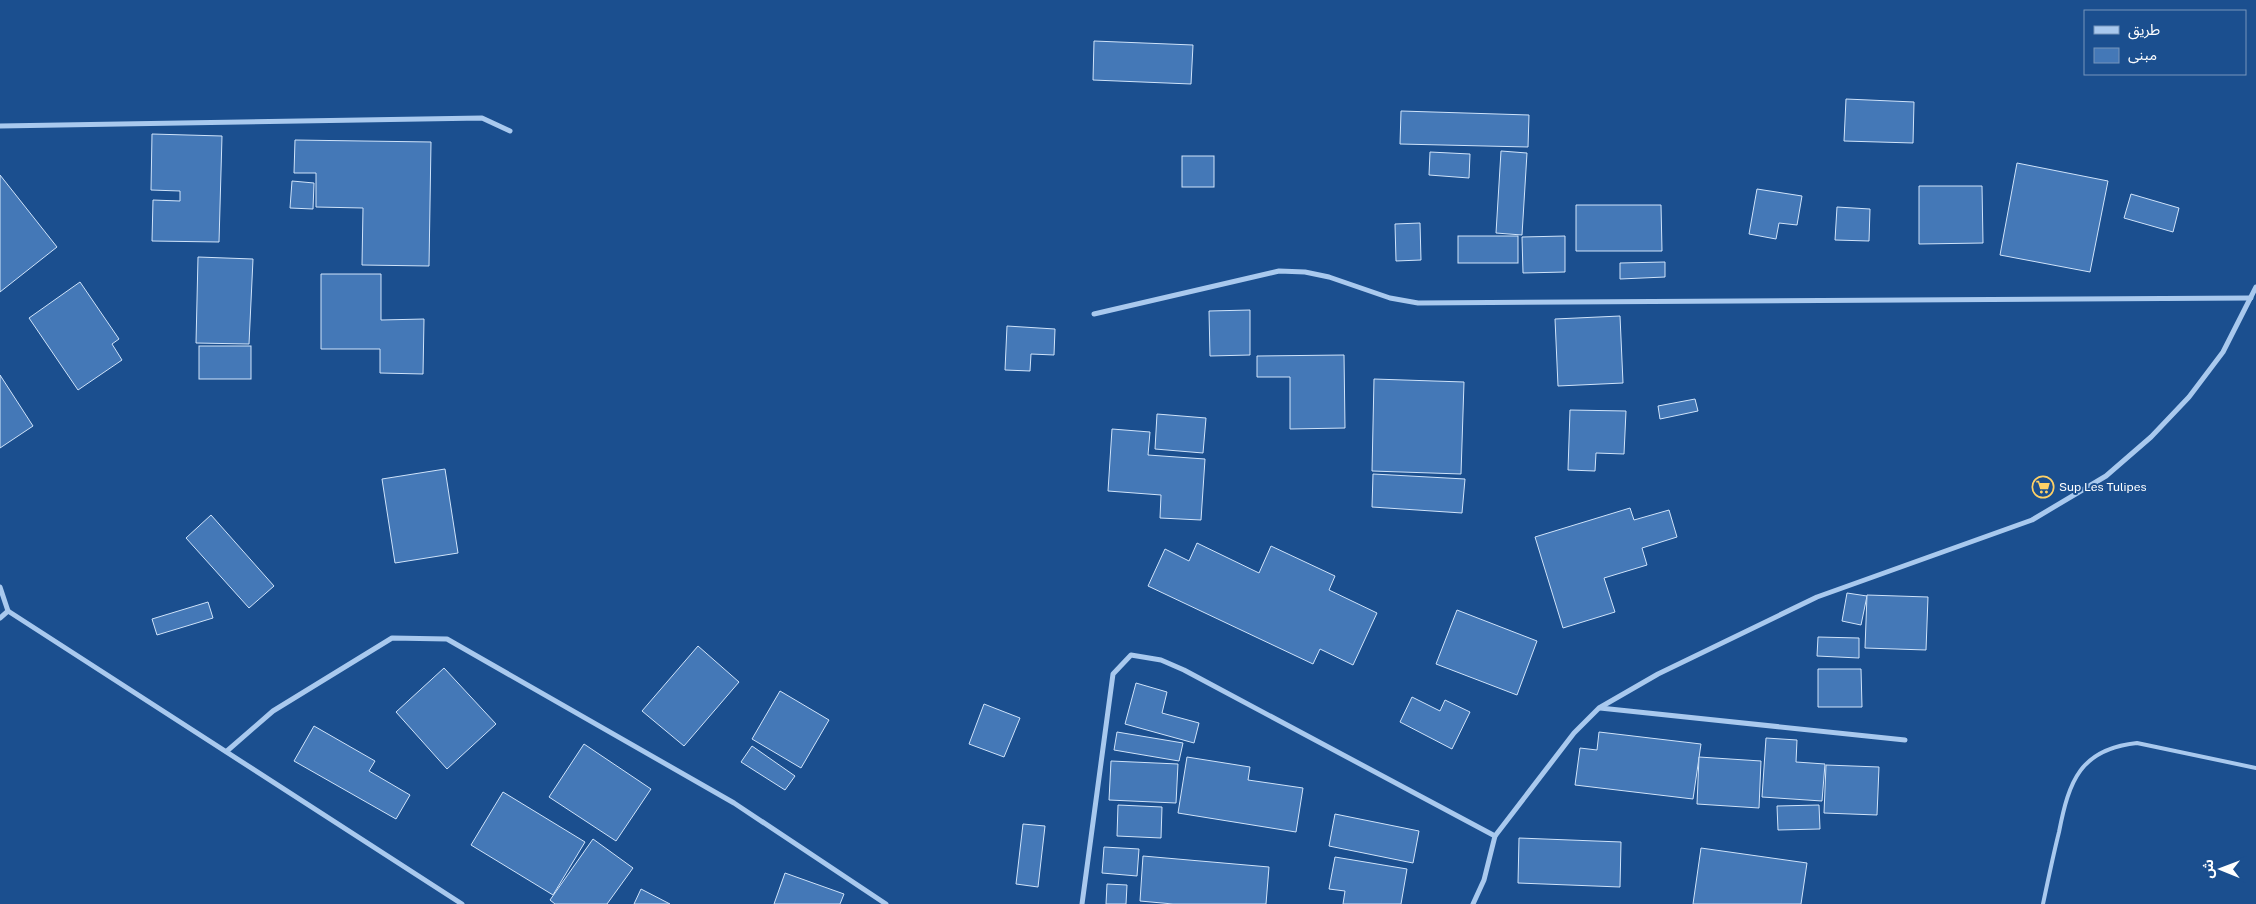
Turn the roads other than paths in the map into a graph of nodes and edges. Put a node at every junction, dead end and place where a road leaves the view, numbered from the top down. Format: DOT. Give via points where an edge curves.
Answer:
graph roads {
  1 [pos="0,126"];
  2 [pos="510,131"];
  3 [pos="2256,287"];
  4 [pos="2252,298"];
  5 [pos="1094,314"];
  6 [pos="0,587"];
  7 [pos="8,611"];
  8 [pos="0,618"];
  9 [pos="1600,708"];
  10 [pos="1905,740"];
  11 [pos="227,751"];
  12 [pos="2256,768"];
  13 [pos="1495,836"];
  14 [pos="462,904"];
  15 [pos="886,904"];
  16 [pos="1082,904"];
  17 [pos="1473,904"];
  18 [pos="2043,904"];
  1 -- 2 [label="street" via="482,118"];
  3 -- 4 [label="street"];
  4 -- 5 [label="street" via="1418,303 1381,295 1329,277 1279,271"];
  4 -- 9 [label="street" via="2223,352 2189,398 2151,438 2106,476 2032,520 1816,597 1658,674"];
  6 -- 7 [label="street"];
  7 -- 8 [label="street"];
  7 -- 11 [label="street"];
  9 -- 10 [label="street"];
  9 -- 13 [label="street" via="1574,732"];
  11 -- 14 [label="street"];
  11 -- 15 [label="street" via="273,711 392,638 447,639 734,803"];
  12 -- 18 [label="lane" via="2137,743 2099,752 2072,780"];
  13 -- 16 [label="street" via="1184,670 1161,660 1131,655 1113,674"];
  13 -- 17 [label="street" via="1484,880"];
}
